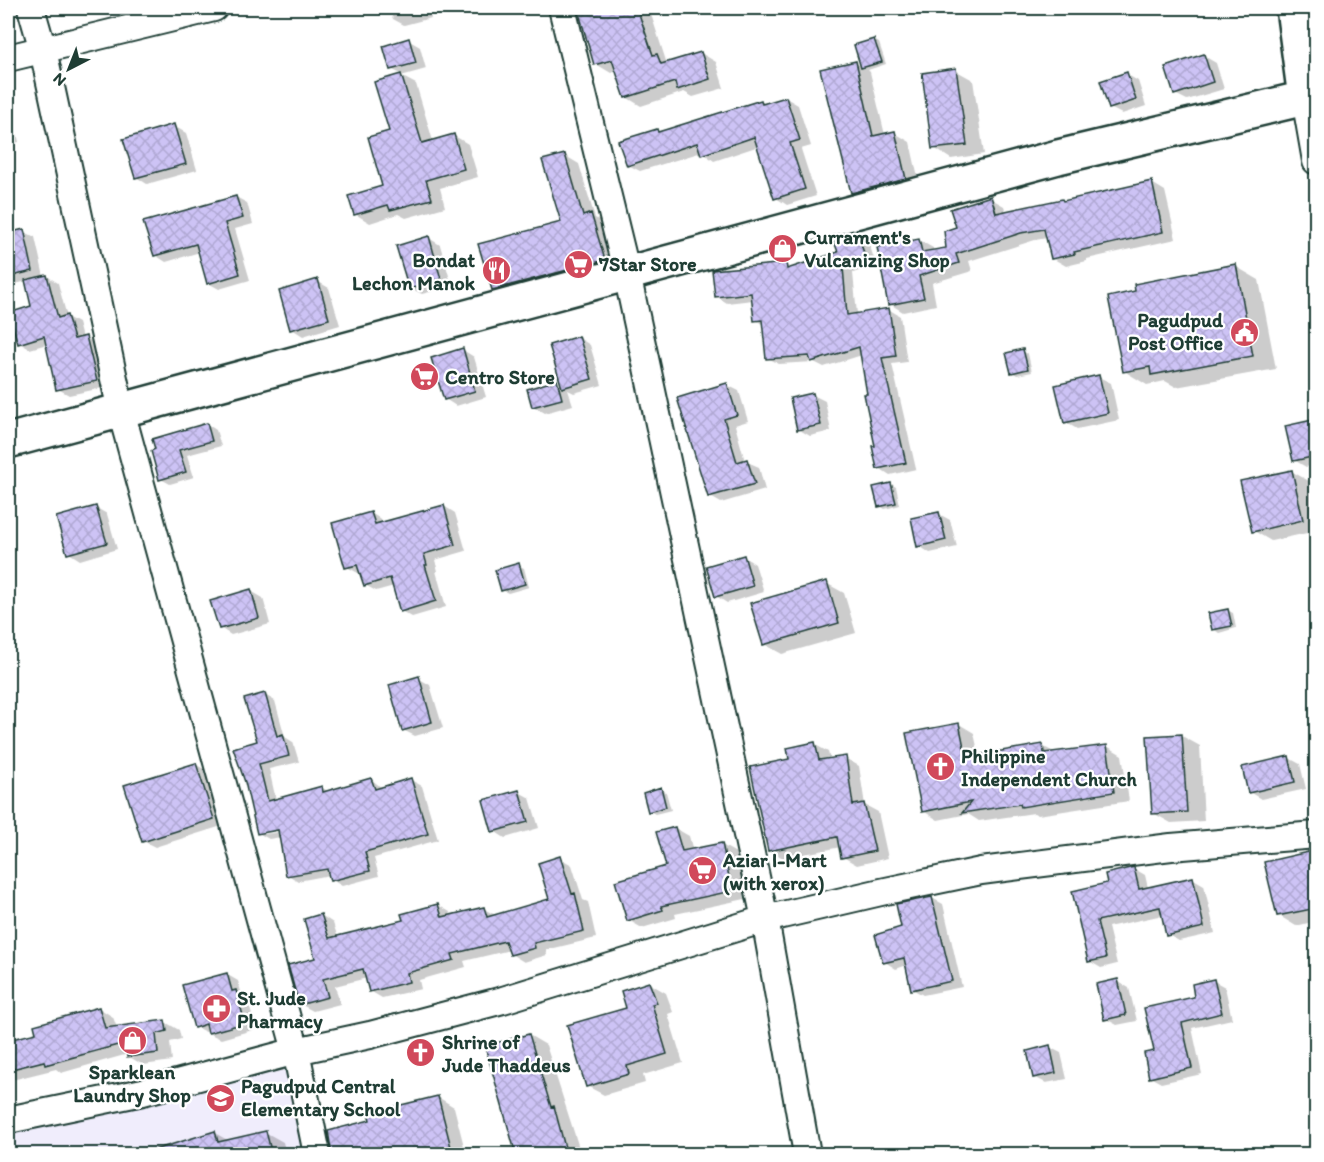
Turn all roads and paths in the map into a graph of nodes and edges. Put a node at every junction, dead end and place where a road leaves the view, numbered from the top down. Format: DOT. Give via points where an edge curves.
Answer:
graph roads {
  1 [pos="31,8"];
  2 [pos="214,8"];
  3 [pos="562,8"];
  4 [pos="1293,8"];
  5 [pos="42,50"];
  6 [pos="8,58"];
  7 [pos="1311,97"];
  8 [pos="1317,161"];
  9 [pos="627,274"];
  10 [pos="121,411"];
  11 [pos="8,441"];
  12 [pos="1317,834"];
  13 [pos="765,919"];
  14 [pos="296,1051"];
  15 [pos="8,1120"];
  16 [pos="317,1155"];
  17 [pos="807,1155"];
  1 -- 5 [label="street"];
  2 -- 5 [label="street"];
  3 -- 9 [label="street"];
  4 -- 7 [label="main road"];
  5 -- 6 [label="street"];
  5 -- 10 [label="street"];
  7 -- 8 [label="street"];
  7 -- 9 [label="main road" via="1058,157"];
  9 -- 10 [label="main road"];
  9 -- 13 [label="street"];
  10 -- 11 [label="main road"];
  10 -- 14 [label="street"];
  12 -- 13 [label="street" via="1171,847 981,871"];
  13 -- 14 [label="street" via="503,1000"];
  13 -- 17 [label="street"];
  14 -- 15 [label="street" via="143,1092"];
  14 -- 16 [label="street"];
}
